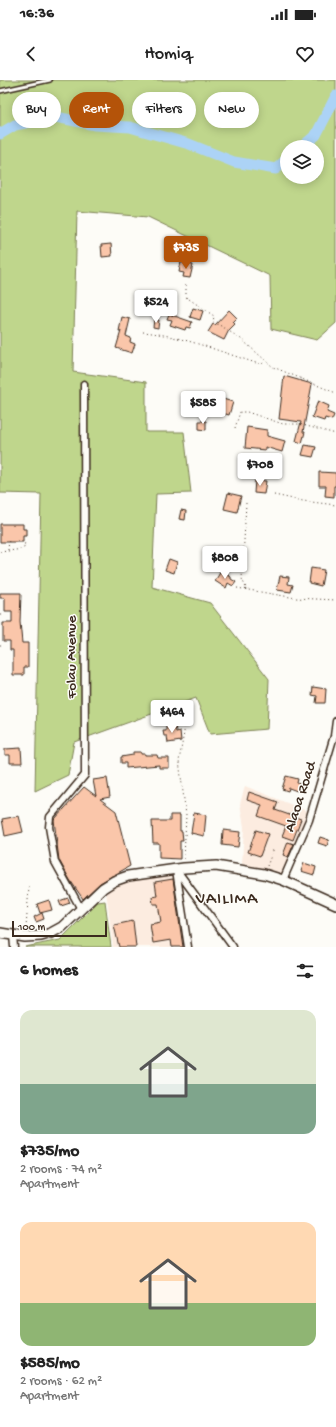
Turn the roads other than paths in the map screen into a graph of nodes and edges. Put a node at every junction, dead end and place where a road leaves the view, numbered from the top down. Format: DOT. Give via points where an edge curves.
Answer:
graph roads {
  1 [pos="50,80"];
  2 [pos="0,91"];
  3 [pos="84,384"];
  4 [pos="336,720"];
  5 [pos="180,868"];
  6 [pos="283,880"];
  7 [pos="336,904"];
  8 [pos="81,909"];
  9 [pos="0,933"];
  10 [pos="13,935"];
  11 [pos="14,947"];
  12 [pos="188,947"];
  13 [pos="233,947"];
  1 -- 2 [label="lane"];
  3 -- 8 [label="street, Folau Avenue" via="85,776 50,818 48,827 55,862"];
  4 -- 6 [label="street, Alaoa Road" via="334,736 309,820"];
  5 -- 6 [label="main road" via="216,866"];
  5 -- 8 [label="main road" via="128,876 114,881"];
  5 -- 12 [label="street"];
  5 -- 13 [label="street"];
  6 -- 7 [label="main road"];
  8 -- 10 [label="main road" via="62,927 51,933 25,937"];
  9 -- 10 [label="main road"];
  10 -- 11 [label="street"];
}
